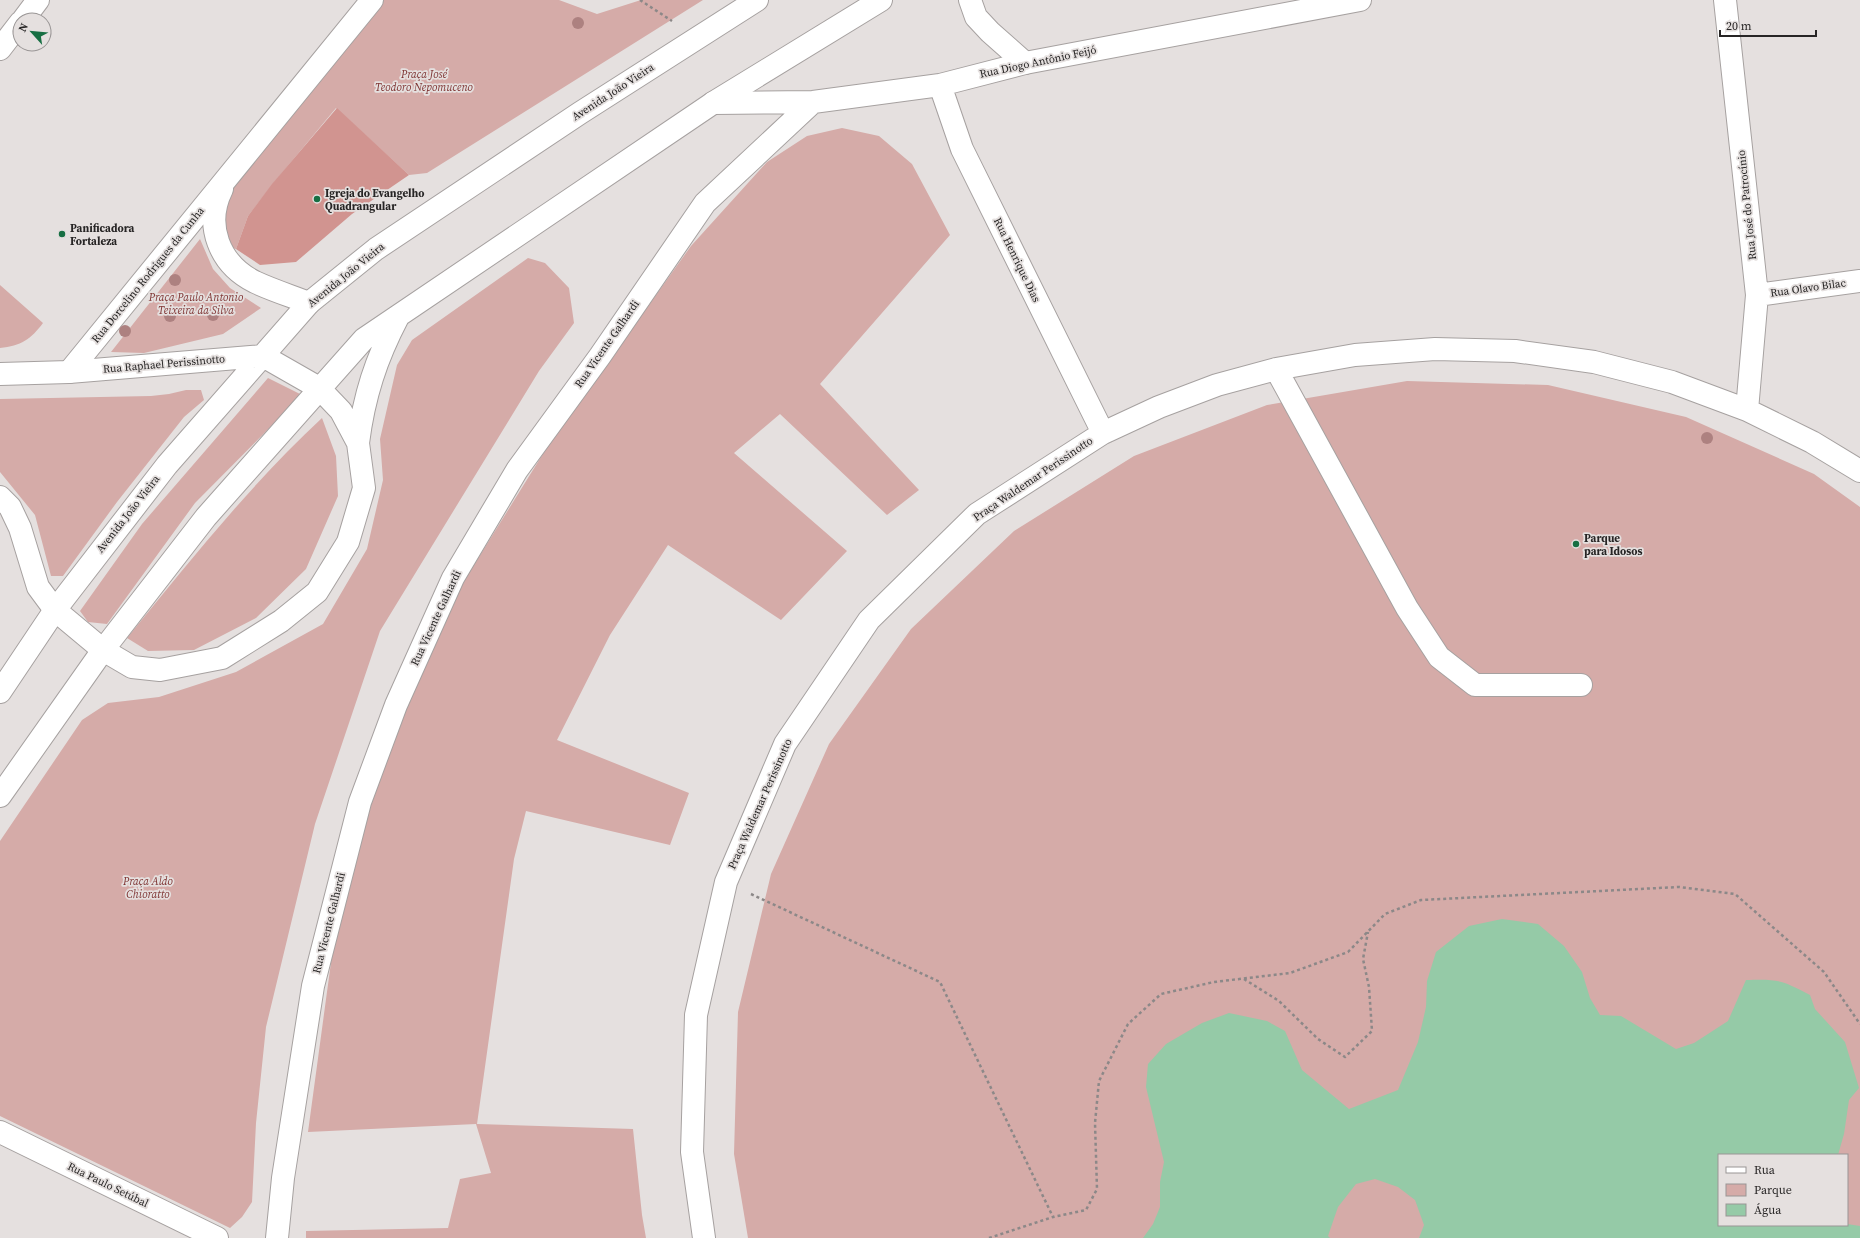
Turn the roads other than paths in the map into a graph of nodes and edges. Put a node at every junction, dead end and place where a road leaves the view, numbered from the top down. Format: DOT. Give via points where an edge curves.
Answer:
graph roads {
  1 [pos="38,0"];
  2 [pos="372,0"];
  3 [pos="757,0"];
  4 [pos="881,0"];
  5 [pos="970,0"];
  6 [pos="1360,0"];
  7 [pos="1726,0"];
  8 [pos="29,12"];
  9 [pos="12,33"];
  10 [pos="0,49"];
  11 [pos="1025,63"];
  12 [pos="940,85"];
  13 [pos="813,102"];
  14 [pos="713,103"];
  15 [pos="228,179"];
  16 [pos="1860,280"];
  17 [pos="1757,295"];
  18 [pos="309,303"];
  19 [pos="400,313"];
  20 [pos="263,356"];
  21 [pos="1276,369"];
  22 [pos="69,372"];
  23 [pos="0,374"];
  24 [pos="319,388"];
  25 [pos="1747,410"];
  26 [pos="1103,433"];
  27 [pos="358,443"];
  28 [pos="1860,472"];
  29 [pos="0,497"];
  30 [pos="55,610"];
  31 [pos="103,650"];
  32 [pos="1581,685"];
  33 [pos="0,692"];
  34 [pos="0,796"];
  35 [pos="0,1132"];
  36 [pos="217,1238"];
  37 [pos="277,1238"];
  38 [pos="704,1238"];
  1 -- 8 [label="street"];
  2 -- 15 [label="street, Rua Dorcelino Rodrigues da Cunha"];
  3 -- 18 [label="street, Avenida João Vieira" via="376,249"];
  4 -- 14 [label="street"];
  5 -- 11 [label="street" via="976,17"];
  6 -- 11 [label="street, Rua Diogo Antônio Feijó"];
  7 -- 17 [label="street, Rua José do Patrocínio"];
  9 -- 10 [label="street"];
  11 -- 12 [label="street, Rua Diogo Antônio Feijó"];
  12 -- 13 [label="street, Rua Diogo Antônio Feijó"];
  12 -- 26 [label="street, Rua Henrique Dias" via="962,149"];
  13 -- 14 [label="street, Rua Diogo Antônio Feijó"];
  13 -- 37 [label="street, Rua Vicente Galhardi" via="706,203 517,470 453,578 396,705 360,802 313,986 283,1178"];
  14 -- 19 [label="street"];
  15 -- 18 [label="street, Rua Dorcelino Rodrigues da Cunha" via="220,194 214,226 216,241 232,266 254,282"];
  15 -- 22 [label="street, Rua Dorcelino Rodrigues da Cunha"];
  16 -- 17 [label="street, Rua Olavo Bilac"];
  17 -- 25 [label="street, Rua José do Patrocínio"];
  18 -- 20 [label="street, Avenida João Vieira"];
  19 -- 24 [label="street" via="364,339"];
  19 -- 27 [label="street" via="384,343 372,374 363,408"];
  20 -- 22 [label="street, Rua Raphael Perissinotto"];
  20 -- 24 [label="street"];
  20 -- 30 [label="street, Avenida João Vieira" via="167,465"];
  21 -- 25 [label="street, Praça Waldemar Perissinotto" via="1362,354 1435,349 1515,351 1608,366 1672,382"];
  21 -- 26 [label="street, Praça Waldemar Perissinotto" via="1217,385 1166,404"];
  21 -- 32 [label="street" via="1407,608 1439,657 1475,685"];
  22 -- 23 [label="street, Rua Raphael Perissinotto"];
  24 -- 27 [label="street" via="341,411"];
  24 -- 31 [label="street" via="206,517"];
  25 -- 28 [label="street, Praça Waldemar Perissinotto" via="1812,442"];
  26 -- 38 [label="street, Praça Waldemar Perissinotto" via="977,514 869,620 785,744 726,882 696,1015 692,1152"];
  27 -- 31 [label="street" via="364,488 348,542 317,592 281,621 222,658 160,670 132,667"];
  29 -- 30 [label="street" via="10,507 20,528 38,587"];
  30 -- 31 [label="street"];
  30 -- 33 [label="street, Avenida João Vieira"];
  31 -- 34 [label="street"];
  35 -- 36 [label="street, Rua Paulo Setúbal"];
}
